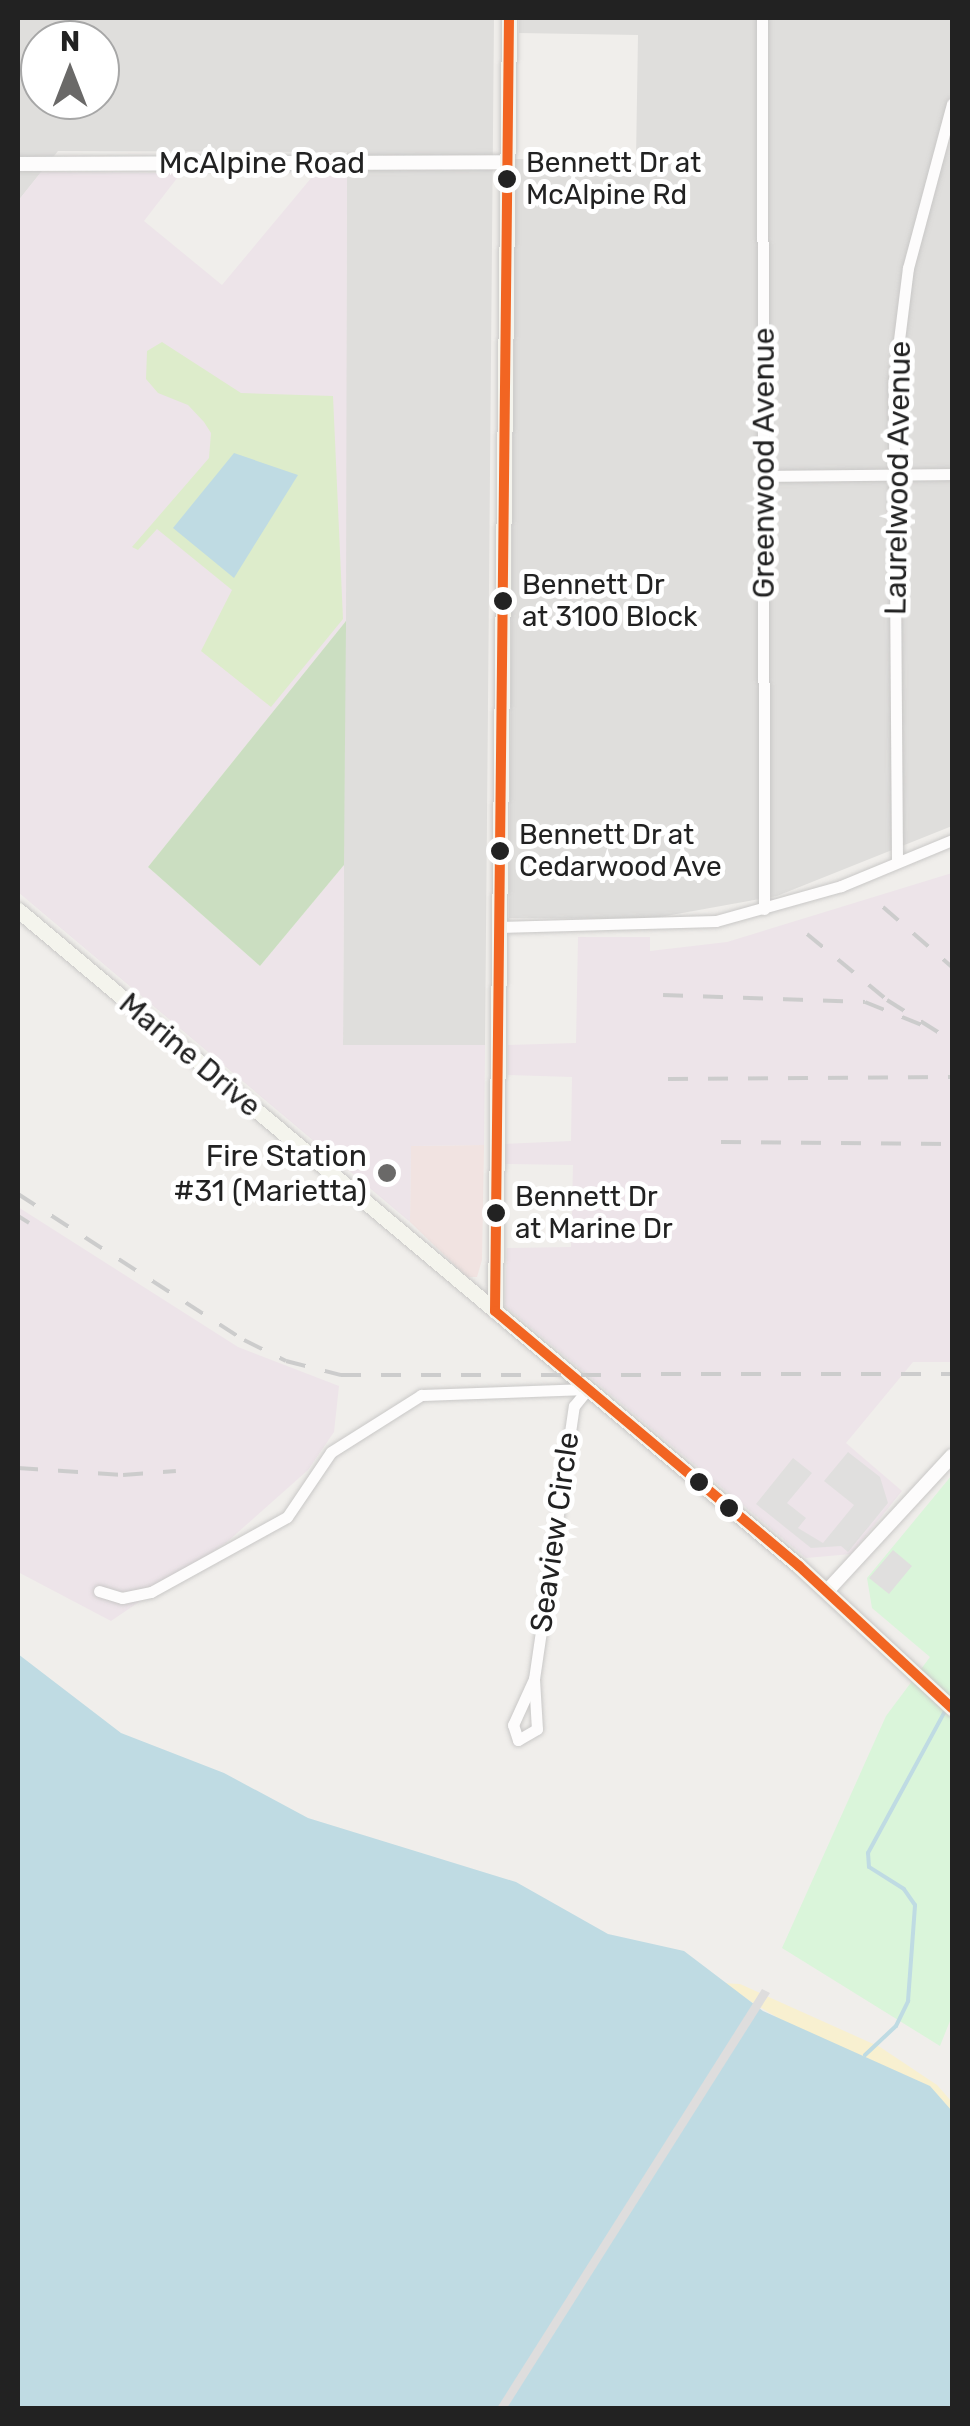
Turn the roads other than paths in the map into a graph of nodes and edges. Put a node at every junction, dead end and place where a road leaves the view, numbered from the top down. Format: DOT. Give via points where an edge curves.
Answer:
graph roads {
  1 [pos="509,18"];
  2 [pos="762,18"];
  3 [pos="952,104"];
  4 [pos="508,162"];
  5 [pos="18,164"];
  6 [pos="895,474"];
  7 [pos="952,474"];
  8 [pos="764,476"];
  9 [pos="952,840"];
  10 [pos="897,860"];
  11 [pos="764,908"];
  12 [pos="18,910"];
  13 [pos="499,927"];
  14 [pos="496,1311"];
  15 [pos="588,1390"];
  16 [pos="952,1456"];
  17 [pos="99,1591"];
  18 [pos="827,1591"];
  19 [pos="534,1679"];
  20 [pos="952,1708"];
  1 -- 4 [label="main road"];
  2 -- 8 [label="street, Greenwood Avenue"];
  3 -- 6 [label="street, Laurelwood Avenue" via="902,306"];
  4 -- 5 [label="street, McAlpine Road"];
  4 -- 13 [label="main road"];
  6 -- 7 [label="street"];
  6 -- 8 [label="street"];
  6 -- 10 [label="street, Laurelwood Avenue"];
  8 -- 11 [label="street, Greenwood Avenue"];
  9 -- 10 [label="street"];
  10 -- 11 [label="street" via="841,886"];
  11 -- 13 [label="street" via="653,927"];
  12 -- 14 [label="main road, Marine Drive"];
  13 -- 14 [label="main road"];
  14 -- 15 [label="main road, Marine Drive"];
  15 -- 17 [label="street" via="421,1395 331,1452 288,1517 151,1592 122,1598"];
  15 -- 18 [label="main road, Marine Drive"];
  15 -- 19 [label="street, Seaview Circle" via="574,1406"];
  16 -- 18 [label="street"];
  18 -- 20 [label="main road, Marine Drive"];
}
